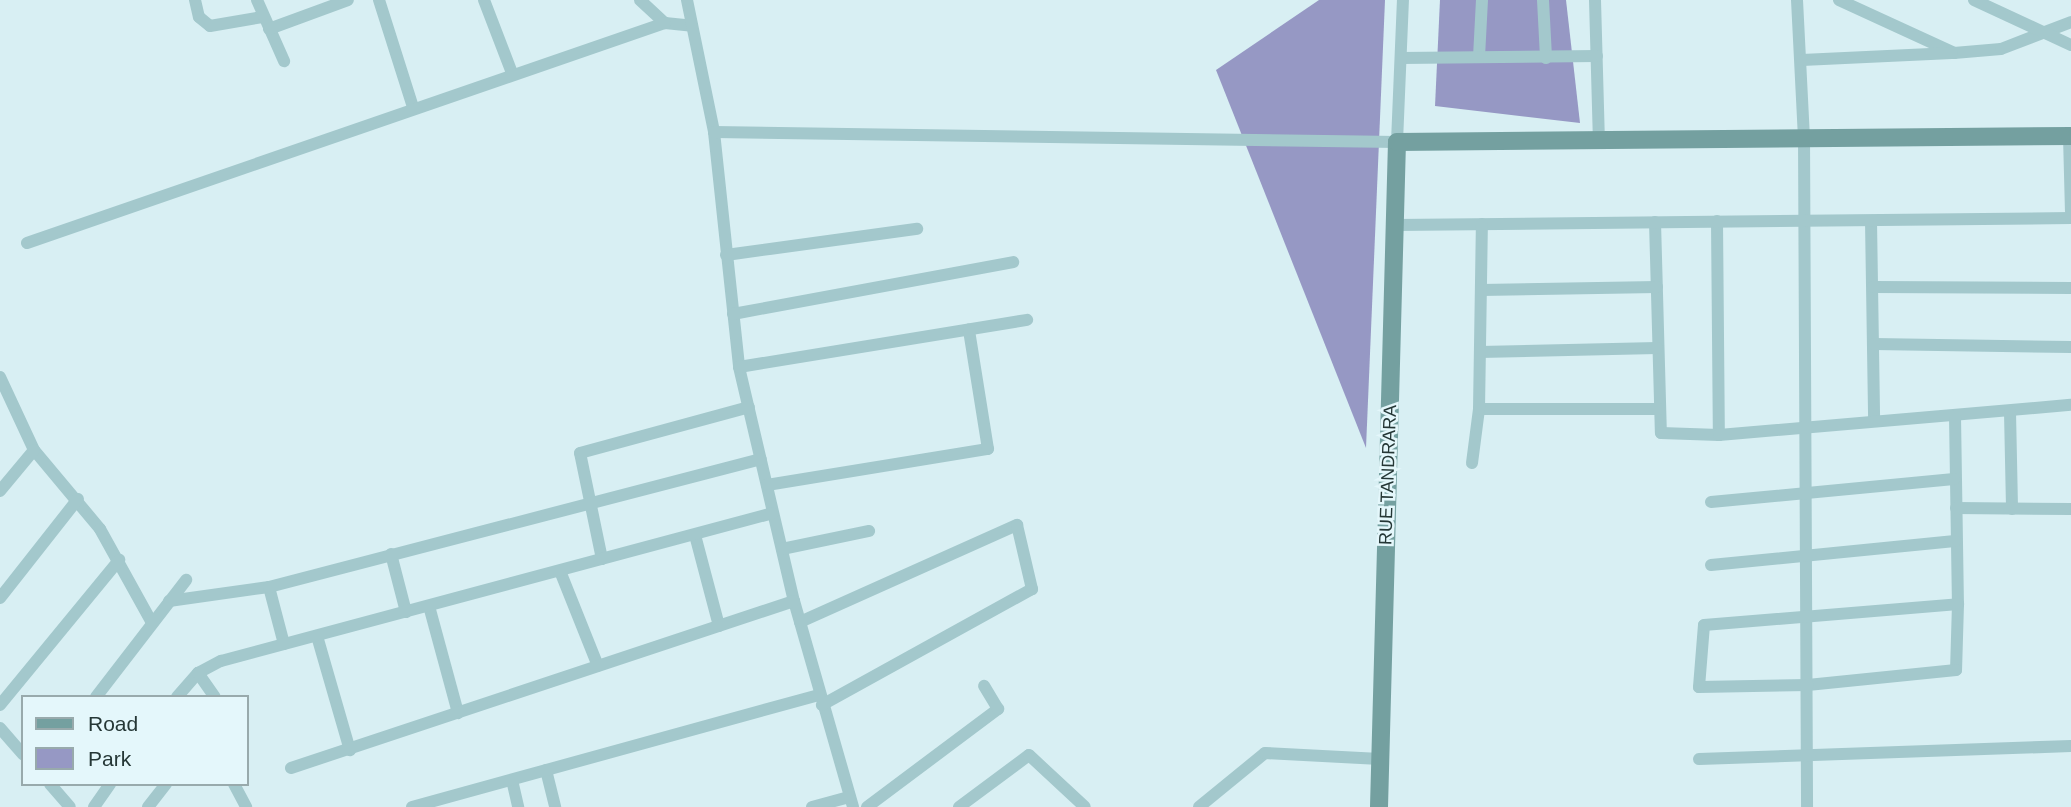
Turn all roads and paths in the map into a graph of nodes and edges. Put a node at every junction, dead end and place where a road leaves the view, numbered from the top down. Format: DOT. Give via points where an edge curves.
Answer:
graph roads {
  1 [pos="195,0"];
  2 [pos="257,0"];
  3 [pos="348,0"];
  4 [pos="379,0"];
  5 [pos="484,0"];
  6 [pos="640,0"];
  7 [pos="687,0"];
  8 [pos="1404,0"];
  9 [pos="1482,0"];
  10 [pos="1544,0"];
  11 [pos="1595,0"];
  12 [pos="1797,0"];
  13 [pos="1839,0"];
  14 [pos="1974,0"];
  15 [pos="2071,22"];
  16 [pos="265,23"];
  17 [pos="665,23"];
  18 [pos="692,26"];
  19 [pos="2039,32"];
  20 [pos="2071,46"];
  21 [pos="1954,53"];
  22 [pos="1597,56"];
  23 [pos="1479,57"];
  24 [pos="1401,58"];
  25 [pos="1546,58"];
  26 [pos="284,61"];
  27 [pos="1802,61"];
  28 [pos="512,73"];
  29 [pos="413,107"];
  30 [pos="714,132"];
  31 [pos="1804,136"];
  32 [pos="2070,136"];
  33 [pos="1598,139"];
  34 [pos="1397,142"];
  35 [pos="2071,211"];
  36 [pos="2071,218"];
  37 [pos="1801,219"];
  38 [pos="1871,220"];
  39 [pos="1717,221"];
  40 [pos="1655,222"];
  41 [pos="1482,224"];
  42 [pos="1395,225"];
  43 [pos="917,229"];
  44 [pos="27,243"];
  45 [pos="726,255"];
  46 [pos="1013,262"];
  47 [pos="1657,287"];
  48 [pos="1873,287"];
  49 [pos="2071,288"];
  50 [pos="1481,290"];
  51 [pos="733,314"];
  52 [pos="1027,320"];
  53 [pos="969,330"];
  54 [pos="1874,344"];
  55 [pos="2071,347"];
  56 [pos="1657,348"];
  57 [pos="1480,352"];
  58 [pos="739,367"];
  59 [pos="0,377"];
  60 [pos="2071,405"];
  61 [pos="749,407"];
  62 [pos="1479,409"];
  63 [pos="1659,409"];
  64 [pos="2010,412"];
  65 [pos="1955,416"];
  66 [pos="1874,421"];
  67 [pos="1802,427"];
  68 [pos="1719,435"];
  69 [pos="34,450"];
  70 [pos="761,459"];
  71 [pos="1472,464"];
  72 [pos="1954,480"];
  73 [pos="767,485"];
  74 [pos="0,491"];
  75 [pos="1805,492"];
  76 [pos="78,499"];
  77 [pos="587,502"];
  78 [pos="1712,502"];
  79 [pos="1956,508"];
  80 [pos="2012,509"];
  81 [pos="2071,509"];
  82 [pos="773,513"];
  83 [pos="869,531"];
  84 [pos="695,535"];
  85 [pos="1955,541"];
  86 [pos="782,549"];
  87 [pos="391,554"];
  88 [pos="1806,555"];
  89 [pos="601,559"];
  90 [pos="119,560"];
  91 [pos="1711,565"];
  92 [pos="560,570"];
  93 [pos="186,580"];
  94 [pos="269,587"];
  95 [pos="0,598"];
  96 [pos="169,601"];
  97 [pos="794,601"];
  98 [pos="1958,604"];
  99 [pos="429,606"];
  100 [pos="406,612"];
  101 [pos="1806,617"];
  102 [pos="800,622"];
  103 [pos="152,623"];
  104 [pos="719,625"];
  105 [pos="317,636"];
  106 [pos="284,644"];
  107 [pos="598,666"];
  108 [pos="198,673"];
  109 [pos="984,685"];
  110 [pos="1808,685"];
  111 [pos="98,695"];
  112 [pos="179,695"];
  113 [pos="214,695"];
  114 [pos="821,700"];
  115 [pos="0,705"];
  116 [pos="458,713"];
  117 [pos="0,728"];
  118 [pos="2071,746"];
  119 [pos="350,750"];
  120 [pos="21,752"];
  121 [pos="1807,754"];
  122 [pos="1380,759"];
  123 [pos="1699,759"];
  124 [pos="290,768"];
  125 [pos="546,770"];
  126 [pos="512,779"];
  127 [pos="52,786"];
  128 [pos="109,786"];
  129 [pos="164,786"];
  130 [pos="235,786"];
  131 [pos="852,802"];
  132 [pos="242,805"];
  133 [pos="70,807"];
  134 [pos="94,807"];
  135 [pos="148,807"];
  136 [pos="412,807"];
  137 [pos="518,807"];
  138 [pos="555,807"];
  139 [pos="812,807"];
  140 [pos="867,807"];
  141 [pos="959,807"];
  142 [pos="1085,807"];
  143 [pos="1199,807"];
  144 [pos="1379,807"];
  145 [pos="1807,807"];
  1 -- 16 [label="street" via="199,17 210,26"];
  2 -- 16 [label="street"];
  3 -- 16 [label="street"];
  4 -- 29 [label="street"];
  5 -- 28 [label="street"];
  6 -- 17 [label="street"];
  7 -- 18 [label="street"];
  8 -- 24 [label="street"];
  9 -- 23 [label="street"];
  10 -- 25 [label="street"];
  11 -- 22 [label="street"];
  12 -- 27 [label="street"];
  13 -- 21 [label="street"];
  14 -- 19 [label="street"];
  15 -- 19 [label="street"];
  16 -- 26 [label="street"];
  17 -- 18 [label="street"];
  17 -- 28 [label="street"];
  18 -- 30 [label="street"];
  19 -- 20 [label="street"];
  19 -- 21 [label="street" via="2001,49"];
  21 -- 27 [label="street"];
  22 -- 25 [label="street"];
  22 -- 33 [label="street"];
  23 -- 24 [label="street"];
  23 -- 25 [label="street"];
  24 -- 34 [label="street"];
  27 -- 31 [label="street"];
  28 -- 29 [label="street"];
  29 -- 44 [label="street"];
  30 -- 34 [label="street"];
  30 -- 45 [label="street"];
  31 -- 32 [label="street"];
  31 -- 33 [label="street"];
  31 -- 37 [label="street"];
  32 -- 35 [label="street"];
  33 -- 34 [label="street"];
  34 -- 42 [label="street, RUE TANDRARA"];
  36 -- 38 [label="street"];
  37 -- 38 [label="street"];
  37 -- 39 [label="street"];
  37 -- 67 [label="street"];
  38 -- 48 [label="street"];
  39 -- 40 [label="street"];
  39 -- 68 [label="street"];
  40 -- 41 [label="street"];
  40 -- 47 [label="street"];
  41 -- 42 [label="street"];
  41 -- 50 [label="street"];
  42 -- 122 [label="street, RUE TANDRARA"];
  43 -- 45 [label="street"];
  45 -- 51 [label="street"];
  46 -- 51 [label="street"];
  47 -- 50 [label="street"];
  47 -- 56 [label="street"];
  48 -- 49 [label="street"];
  48 -- 54 [label="street"];
  50 -- 57 [label="street"];
  51 -- 58 [label="street"];
  52 -- 53 [label="street"];
  53 -- 58 [label="street"];
  53 -- 73 [label="street" via="988,449"];
  54 -- 55 [label="street"];
  54 -- 66 [label="street"];
  56 -- 57 [label="street"];
  56 -- 63 [label="street"];
  57 -- 62 [label="street"];
  58 -- 61 [label="street"];
  59 -- 69 [label="street"];
  60 -- 64 [label="street"];
  61 -- 70 [label="street"];
  61 -- 77 [label="street" via="585,449 579,458"];
  62 -- 63 [label="street"];
  62 -- 71 [label="street"];
  63 -- 68 [label="street" via="1665,435"];
  64 -- 65 [label="street"];
  64 -- 80 [label="street"];
  65 -- 66 [label="street"];
  65 -- 72 [label="street"];
  66 -- 67 [label="street"];
  67 -- 68 [label="street"];
  67 -- 75 [label="street"];
  69 -- 74 [label="street"];
  69 -- 76 [label="street"];
  70 -- 73 [label="street"];
  70 -- 77 [label="street"];
  72 -- 75 [label="street"];
  72 -- 79 [label="street"];
  73 -- 82 [label="street"];
  75 -- 78 [label="street"];
  75 -- 88 [label="street"];
  76 -- 90 [label="street"];
  76 -- 95 [label="street"];
  77 -- 87 [label="street"];
  77 -- 89 [label="street"];
  79 -- 80 [label="street"];
  79 -- 85 [label="street"];
  80 -- 81 [label="street"];
  82 -- 84 [label="street"];
  82 -- 86 [label="street"];
  83 -- 86 [label="street"];
  84 -- 89 [label="street"];
  84 -- 104 [label="street"];
  85 -- 88 [label="street"];
  85 -- 98 [label="street"];
  86 -- 97 [label="street"];
  87 -- 94 [label="street"];
  87 -- 100 [label="street"];
  88 -- 91 [label="street"];
  88 -- 101 [label="street"];
  89 -- 92 [label="street"];
  90 -- 103 [label="street"];
  90 -- 115 [label="street"];
  92 -- 99 [label="street"];
  92 -- 107 [label="street"];
  93 -- 96 [label="street"];
  94 -- 96 [label="street"];
  94 -- 106 [label="street"];
  96 -- 103 [label="street"];
  97 -- 102 [label="street"];
  97 -- 104 [label="street"];
  98 -- 101 [label="street"];
  98 -- 110 [label="street" via="1956,670"];
  99 -- 100 [label="street"];
  99 -- 116 [label="street"];
  100 -- 105 [label="street"];
  101 -- 110 [label="street"];
  101 -- 110 [label="street" via="1701,626 1698,683 1703,688"];
  102 -- 114 [label="street"];
  102 -- 114 [label="street" via="1017,525 1032,589"];
  103 -- 111 [label="street"];
  104 -- 107 [label="street"];
  105 -- 106 [label="street"];
  105 -- 119 [label="street"];
  106 -- 108 [label="street" via="221,661"];
  107 -- 116 [label="street"];
  108 -- 112 [label="street"];
  108 -- 113 [label="street"];
  109 -- 140 [label="street" via="998,709"];
  110 -- 121 [label="street"];
  114 -- 125 [label="street"];
  114 -- 131 [label="street"];
  116 -- 119 [label="street"];
  117 -- 120 [label="street"];
  118 -- 121 [label="street"];
  119 -- 124 [label="street"];
  121 -- 123 [label="street"];
  121 -- 145 [label="street"];
  122 -- 143 [label="street" via="1265,753"];
  122 -- 144 [label="street, RUE TANDRARA"];
  125 -- 126 [label="street"];
  125 -- 138 [label="street"];
  126 -- 136 [label="street"];
  126 -- 137 [label="street"];
  127 -- 133 [label="street"];
  128 -- 134 [label="street"];
  129 -- 135 [label="street"];
  130 -- 132 [label="street"];
  131 -- 139 [label="street"];
  141 -- 142 [label="street" via="1028,755"];
}
